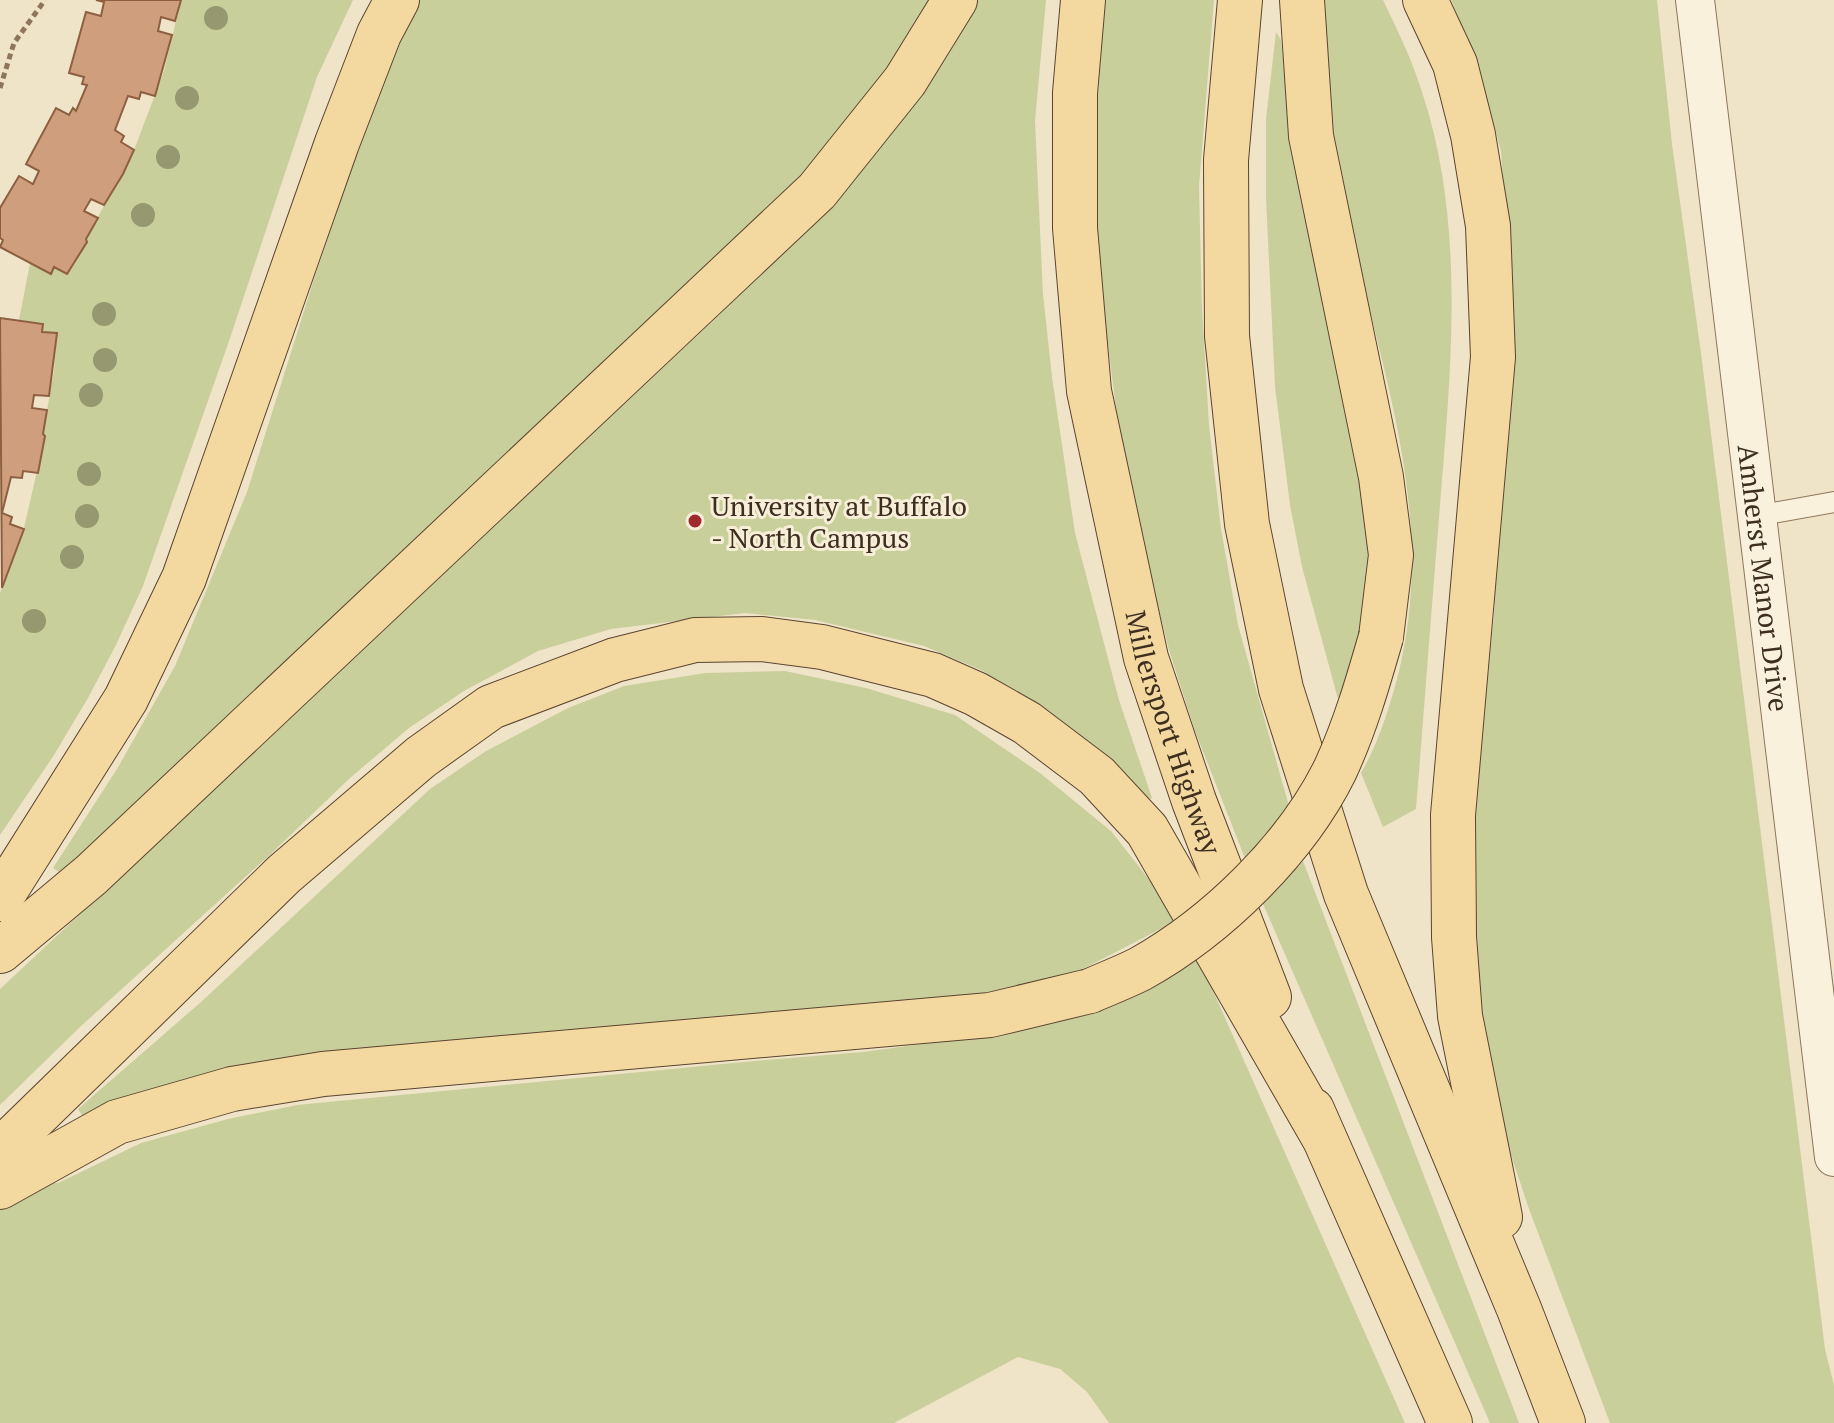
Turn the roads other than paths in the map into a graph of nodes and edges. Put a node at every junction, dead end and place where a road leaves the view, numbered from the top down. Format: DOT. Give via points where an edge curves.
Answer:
graph roads {
  1 [pos="397,0"];
  2 [pos="955,0"];
  3 [pos="1083,0"];
  4 [pos="1240,0"];
  5 [pos="1302,0"];
  6 [pos="1425,0"];
  7 [pos="1695,0"];
  8 [pos="1834,502"];
  9 [pos="1756,516"];
  10 [pos="0,899"];
  11 [pos="0,951"];
  12 [pos="1830,1096"];
  13 [pos="1323,1136"];
  14 [pos="0,1151"];
  15 [pos="1834,1157"];
  16 [pos="0,1187"];
  17 [pos="1519,1309"];
  18 [pos="1450,1423"];
  19 [pos="1563,1423"];
  1 -- 10 [label="main road" via="337,143 184,578 126,699"];
  2 -- 11 [label="main road" via="905,81 817,191 91,875"];
  3 -- 13 [label="main road, Millersport Highway" via="1075,93 1075,228 1089,391 1114,513 1146,658 1189,787"];
  4 -- 17 [label="main road" via="1226,160 1227,336 1247,524 1281,689 1346,894"];
  5 -- 16 [label="main road, bridge" via="1311,136 1381,477 1391,555 1381,637 1361,709 1334,772 1290,841 1240,896 1140,969 1090,991 990,1015 338,1072 232,1089 117,1122"];
  6 -- 17 [label="main road" via="1455,64 1488,226 1493,357 1453,815 1454,937 1460,1016"];
  7 -- 9 [label="street, Amherst Manor Drive"];
  8 -- 9 [label="lane"];
  9 -- 12 [label="street, Amherst Manor Drive"];
  12 -- 15 [label="street, Amherst Manor Drive"];
  13 -- 14 [label="main road" via="1147,830 1097,776 1027,723 933,675 822,647 762,639 695,640 615,660 491,707 421,757 284,874"];
  13 -- 18 [label="main road, Millersport Highway"];
  17 -- 19 [label="main road"];
}
